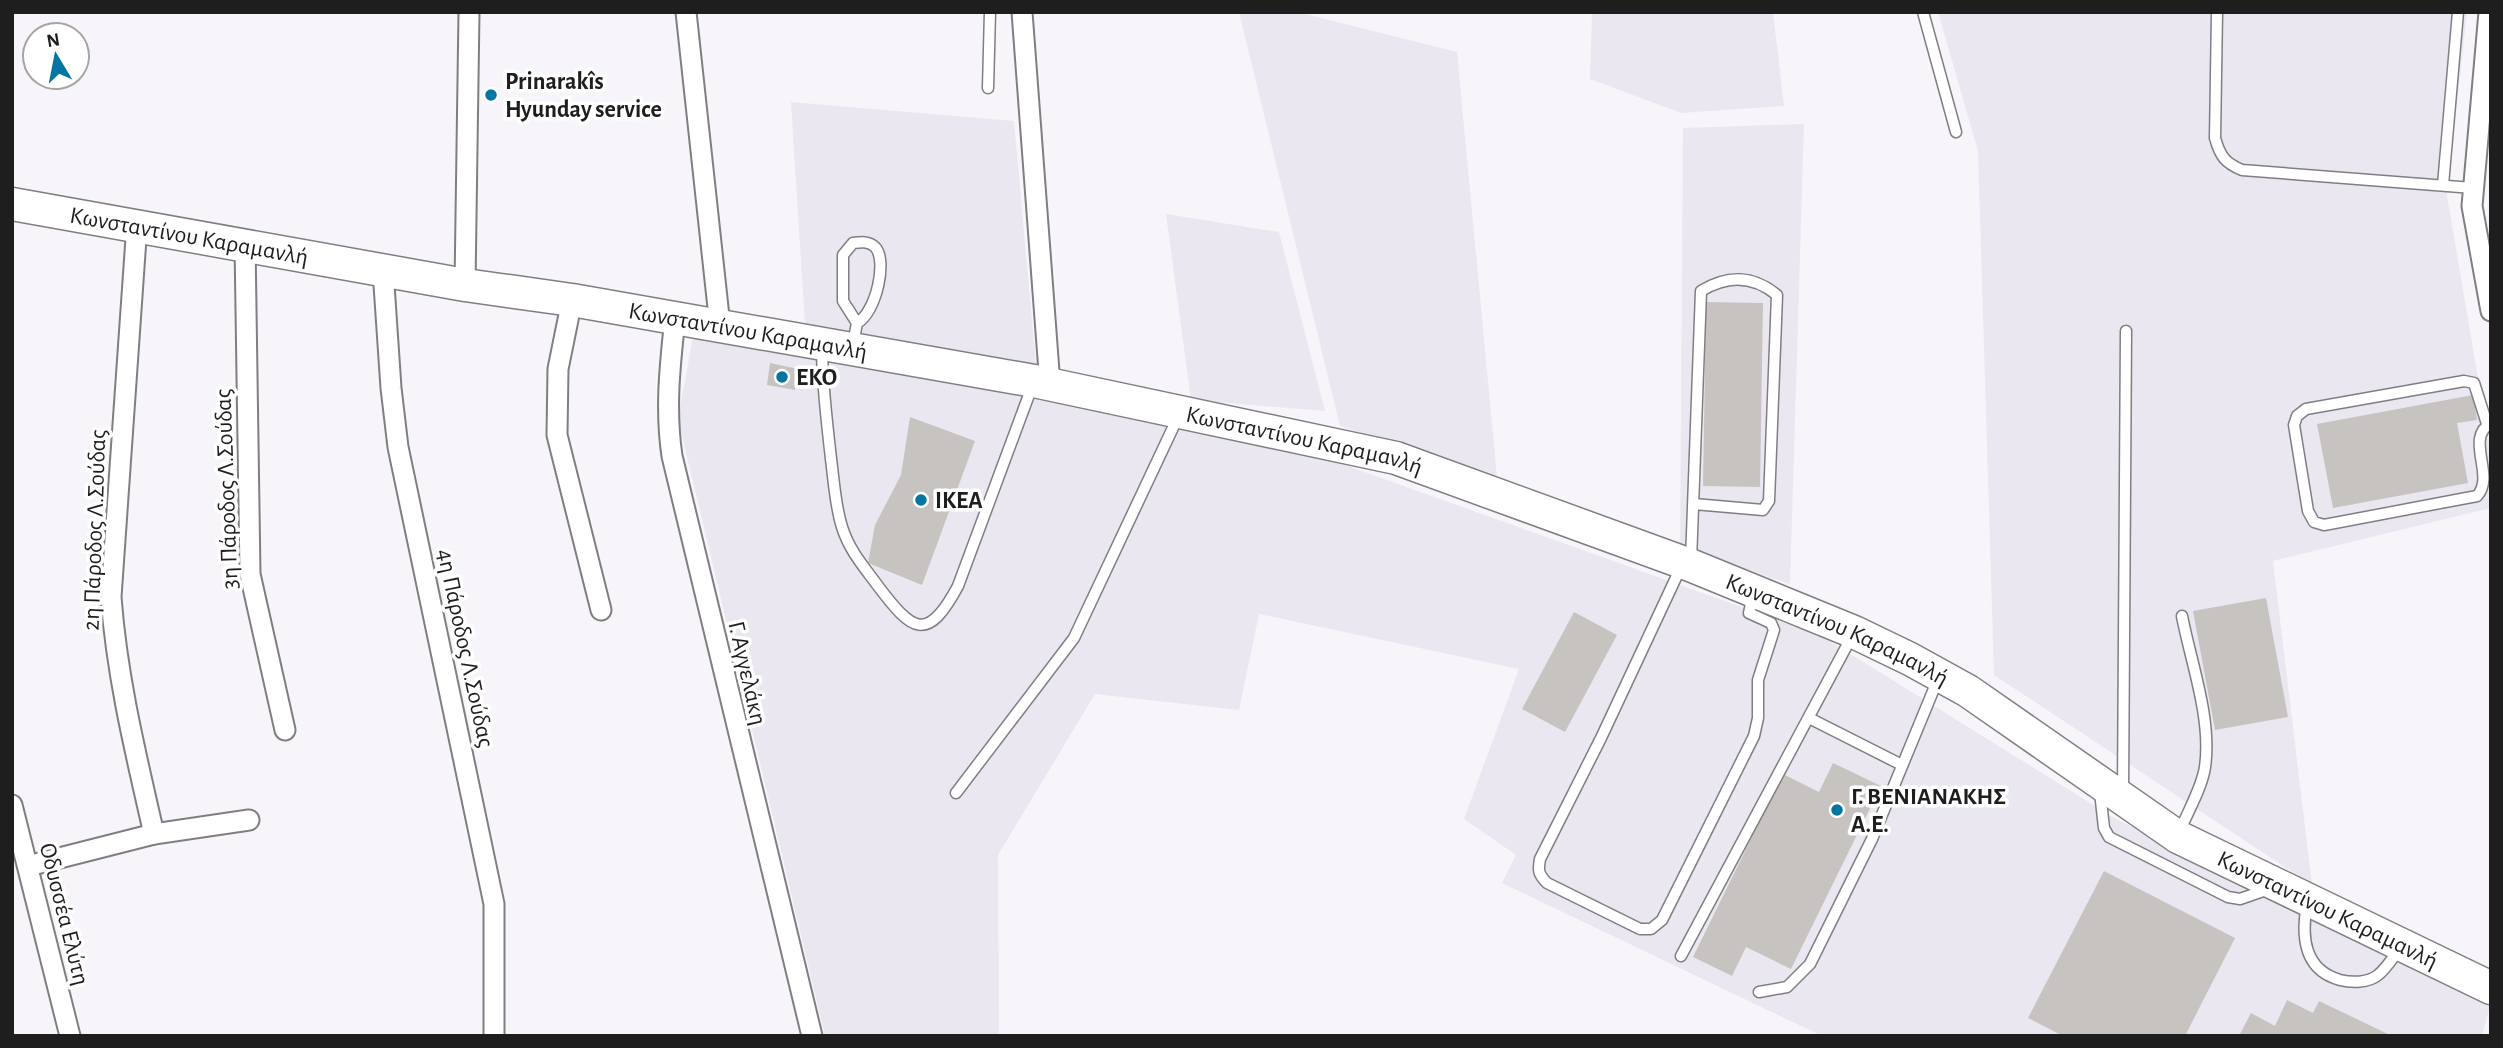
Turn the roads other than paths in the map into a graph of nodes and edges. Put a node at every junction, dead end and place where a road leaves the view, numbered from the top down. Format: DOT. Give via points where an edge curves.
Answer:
graph roads {
  1 [pos="469,12"];
  2 [pos="687,12"];
  3 [pos="990,12"];
  4 [pos="1022,12"];
  5 [pos="1923,12"];
  6 [pos="2217,12"];
  7 [pos="2458,12"];
  8 [pos="2489,12"];
  9 [pos="988,88"];
  10 [pos="1956,132"];
  11 [pos="2443,185"];
  12 [pos="2473,188"];
  13 [pos="12,204"];
  14 [pos="137,224"];
  15 [pos="245,243"];
  16 [pos="383,270"];
  17 [pos="465,285"];
  18 [pos="572,300"];
  19 [pos="2491,311"];
  20 [pos="675,318"];
  21 [pos="720,326"];
  22 [pos="2126,331"];
  23 [pos="843,338"];
  24 [pos="1042,383"];
  25 [pos="1179,414"];
  26 [pos="2489,423"];
  27 [pos="1694,504"];
  28 [pos="1686,565"];
  29 [pos="1754,591"];
  30 [pos="601,610"];
  31 [pos="2182,616"];
  32 [pos="1854,632"];
  33 [pos="1940,676"];
  34 [pos="1809,718"];
  35 [pos="285,730"];
  36 [pos="1902,765"];
  37 [pos="2111,792"];
  38 [pos="956,793"];
  39 [pos="12,805"];
  40 [pos="249,820"];
  41 [pos="154,834"];
  42 [pos="2178,837"];
  43 [pos="28,866"];
  44 [pos="2276,886"];
  45 [pos="2308,900"];
  46 [pos="2402,946"];
  47 [pos="1681,956"];
  48 [pos="2491,988"];
  49 [pos="1759,992"];
  50 [pos="69,1036"];
  51 [pos="494,1036"];
  52 [pos="812,1036"];
  1 -- 17 [label="street"];
  2 -- 21 [label="street"];
  3 -- 9 [label="lane"];
  4 -- 24 [label="street"];
  5 -- 10 [label="lane"];
  6 -- 11 [label="lane" via="2215,138 2220,155 2230,165 2242,170"];
  7 -- 11 [label="lane"];
  8 -- 12 [label="street"];
  11 -- 12 [label="lane"];
  12 -- 19 [label="street" via="2476,240"];
  13 -- 14 [label="main road, Κωνσταντίνου Καραμανλή"];
  14 -- 15 [label="main road, Κωνσταντίνου Καραμανλή"];
  14 -- 41 [label="street, 2η Πάροδος Λ.Σούδας" via="111,597 126,715"];
  15 -- 16 [label="main road, Κωνσταντίνου Καραμανλή"];
  15 -- 35 [label="street, 3η Πάροδος Λ.Σούδας" via="250,574"];
  16 -- 17 [label="main road, Κωνσταντίνου Καραμανλή"];
  16 -- 51 [label="street, 4η Πάροδος Λ.Σούδας" via="398,447 494,904"];
  17 -- 18 [label="main road, Κωνσταντίνου Καραμανλή"];
  18 -- 20 [label="main road, Κωνσταντίνου Καραμανλή"];
  18 -- 30 [label="street" via="555,394 558,435"];
  20 -- 21 [label="main road, Κωνσταντίνου Καραμανλή"];
  20 -- 52 [label="street, Γ. Αγγελάκη" via="667,395 672,456"];
  21 -- 23 [label="main road, Κωνσταντίνου Καραμανλή"];
  22 -- 37 [label="lane"];
  23 -- 23 [label="lane" via="866,318 877,296 879,254 867,242 853,243 843,255"];
  23 -- 24 [label="main road, Κωνσταντίνου Καραμανλή"];
  23 -- 24 [label="lane" via="828,428 842,528 851,550 897,611 919,625 932,623 945,611 958,586"];
  24 -- 25 [label="main road, Κωνσταντίνου Καραμανλή"];
  25 -- 28 [label="main road, Κωνσταντίνου Καραμανλή" via="1396,458"];
  25 -- 38 [label="lane" via="1074,638"];
  26 -- 26 [label="lane" via="2479,444 2485,482 2477,496 2324,525 2314,522 2308,512 2294,425 2306,409 2464,381 2474,383"];
  27 -- 27 [label="lane" via="1701,291 1730,279 1751,281 1777,295 1769,501 1763,510"];
  27 -- 28 [label="lane"];
  28 -- 29 [label="main road, Κωνσταντίνου Καραμανλή"];
  28 -- 29 [label="lane" via="1539,859 1538,869 1547,883 1640,929 1651,929 1662,920 1754,736 1758,680 1774,630 1771,623 1749,613"];
  29 -- 32 [label="main road, Κωνσταντίνου Καραμανλή"];
  31 -- 42 [label="lane" via="2206,752 2204,770"];
  32 -- 33 [label="main road, Κωνσταντίνου Καραμανλή"];
  32 -- 34 [label="lane"];
  33 -- 36 [label="lane"];
  33 -- 37 [label="main road, Κωνσταντίνου Καραμανλή"];
  34 -- 36 [label="lane"];
  34 -- 47 [label="lane"];
  36 -- 49 [label="lane" via="1872,839 1810,964 1787,987"];
  37 -- 42 [label="main road, Κωνσταντίνου Καραμανλή"];
  37 -- 44 [label="lane" via="2104,828 2109,837 2228,897 2240,899"];
  39 -- 43 [label="street, Οδυσσέα Ελύτη"];
  40 -- 41 [label="street"];
  41 -- 43 [label="street"];
  42 -- 44 [label="main road, Κωνσταντίνου Καραμανλή"];
  43 -- 50 [label="street, Οδυσσέα Ελύτη"];
  44 -- 45 [label="main road, Κωνσταντίνου Καραμανλή"];
  45 -- 46 [label="main road, Κωνσταντίνου Καραμανλή"];
  45 -- 46 [label="lane" via="2304,941 2317,970 2330,977 2367,981 2378,975"];
  46 -- 48 [label="main road, Κωνσταντίνου Καραμανλή"];
}
